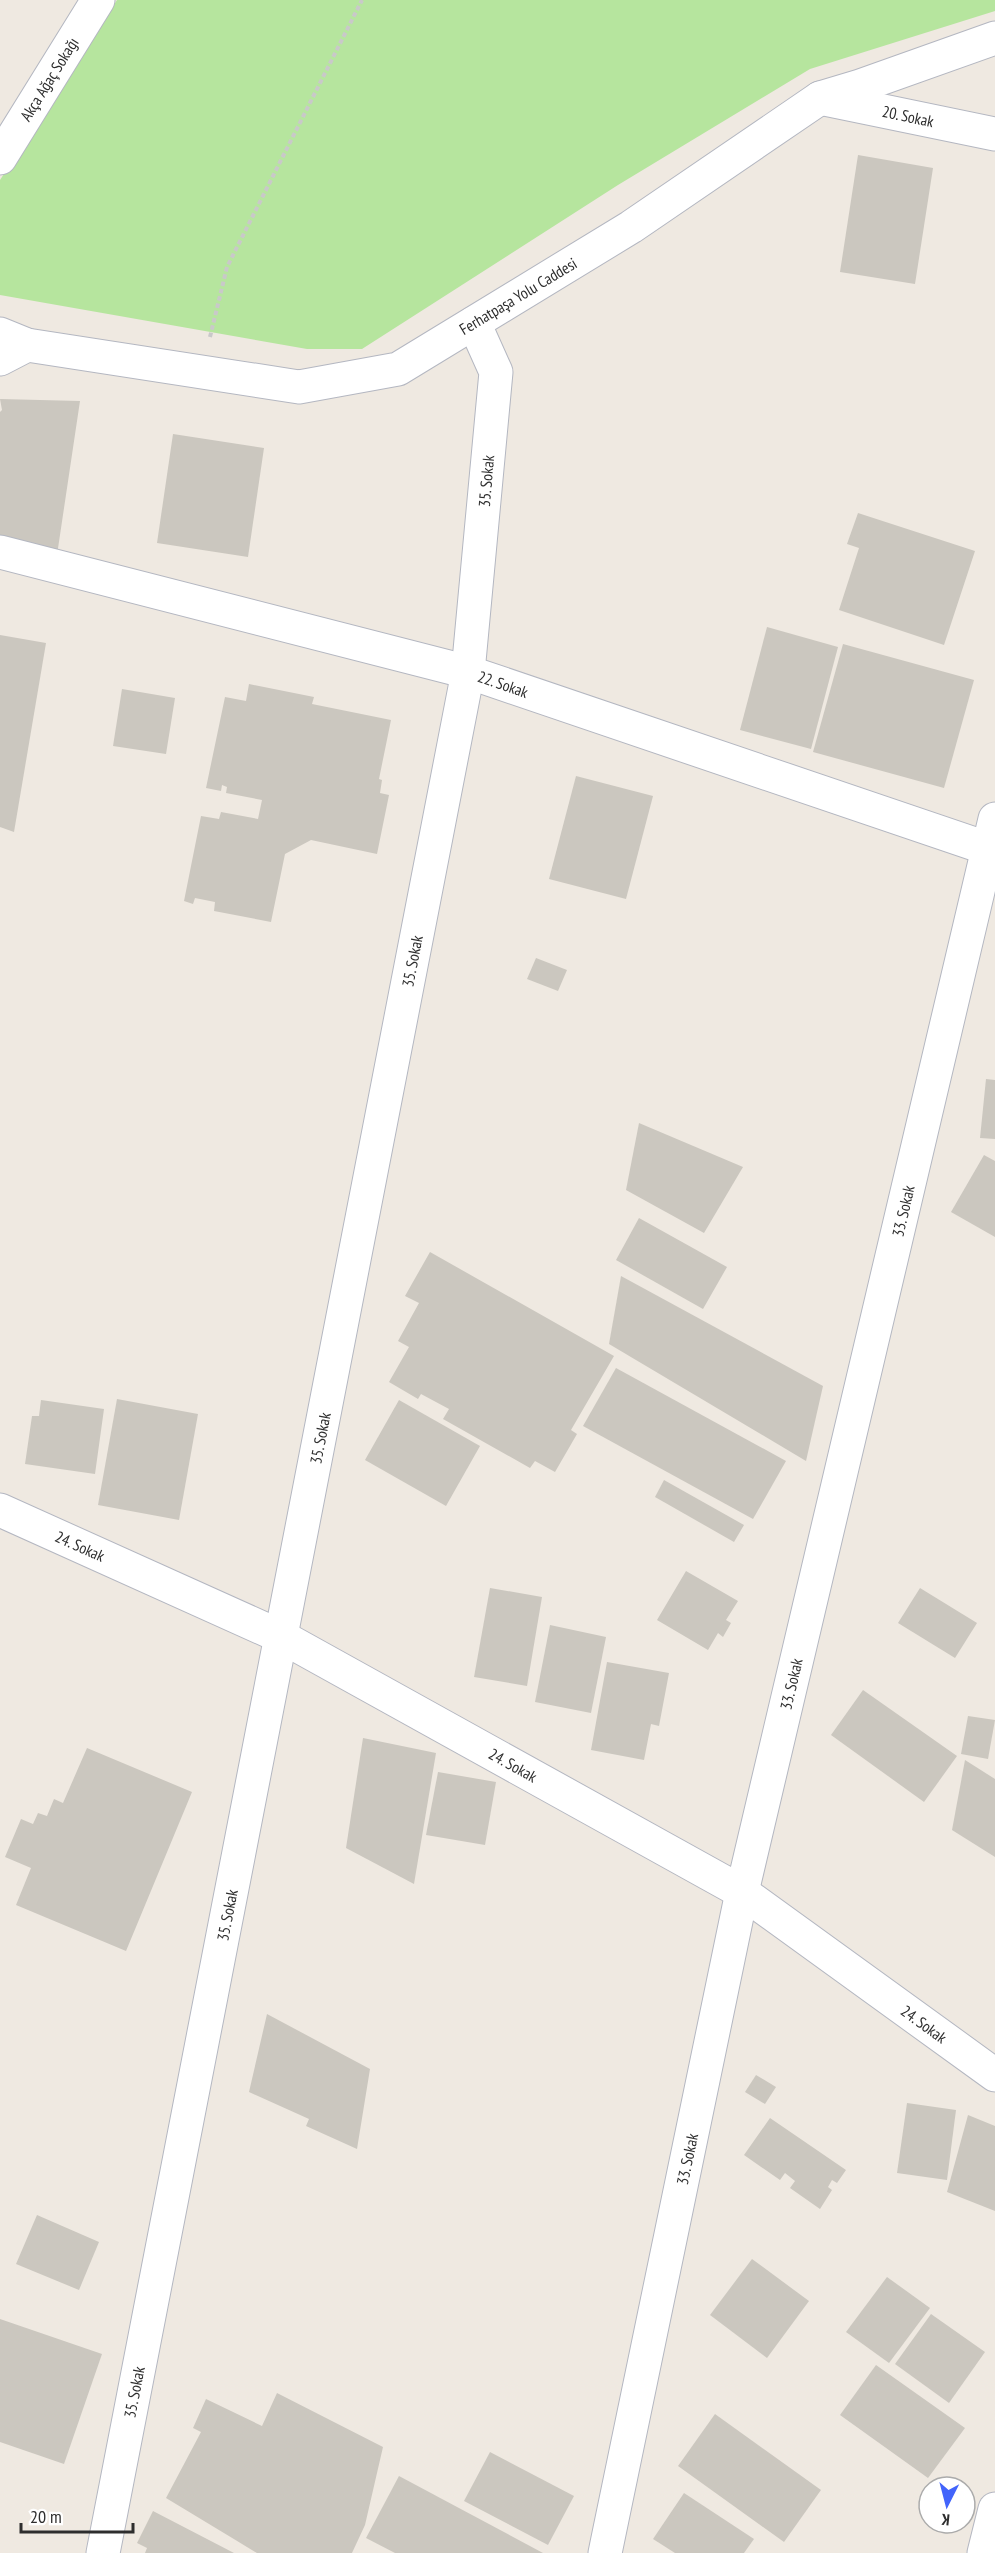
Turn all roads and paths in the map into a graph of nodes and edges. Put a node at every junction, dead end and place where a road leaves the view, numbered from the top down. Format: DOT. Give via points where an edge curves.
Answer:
graph roads {
  1 [pos="98,0"];
  2 [pos="362,0"];
  3 [pos="995,38"];
  4 [pos="820,98"];
  5 [pos="995,134"];
  6 [pos="0,158"];
  7 [pos="474,323"];
  8 [pos="9,346"];
  9 [pos="201,372"];
  10 [pos="0,552"];
  11 [pos="468,672"];
  12 [pos="993,840"];
  13 [pos="0,1510"];
  14 [pos="282,1636"];
  15 [pos="742,1892"];
  16 [pos="995,2076"];
  17 [pos="995,2510"];
  18 [pos="103,2553"];
  19 [pos="605,2553"];
  20 [pos="984,2553"];
  1 -- 6 [label="street, Akça Ağaç Sokağı"];
  2 -- 9 [label="path" via="227,267"];
  3 -- 4 [label="street, Ferhatpaşa Yolu Caddesi"];
  4 -- 5 [label="street, 20. Sokak"];
  4 -- 7 [label="street, Ferhatpaşa Yolu Caddesi" via="631,226"];
  7 -- 9 [label="street, Ferhatpaşa Yolu Caddesi" via="398,369 299,387"];
  7 -- 11 [label="street, 35. Sokak" via="496,372"];
  8 -- 9 [label="street, Ferhatpaşa Yolu Caddesi"];
  10 -- 11 [label="street, 22. Sokak"];
  11 -- 12 [label="street, 22. Sokak"];
  11 -- 14 [label="street, 35. Sokak"];
  12 -- 15 [label="street, 33. Sokak"];
  13 -- 14 [label="street, 24. Sokak"];
  14 -- 15 [label="street, 24. Sokak"];
  14 -- 18 [label="street, 35. Sokak"];
  15 -- 16 [label="street, 24. Sokak"];
  15 -- 19 [label="street, 33. Sokak"];
  17 -- 20 [label="street"];
}
